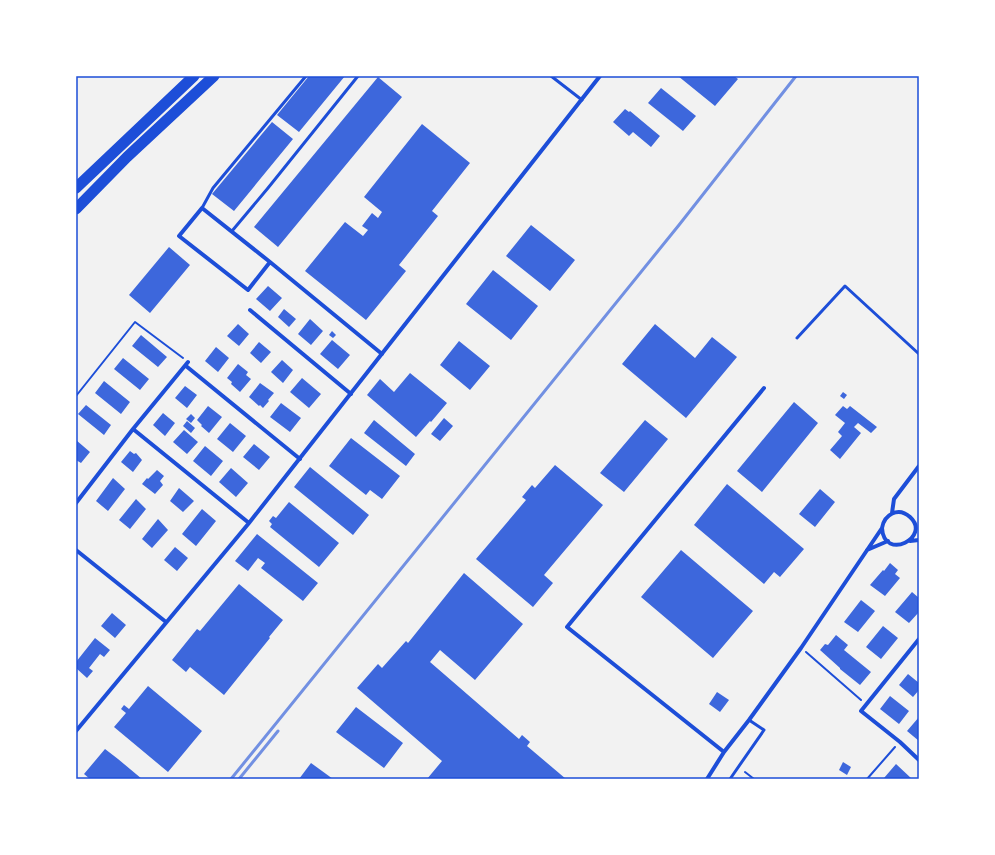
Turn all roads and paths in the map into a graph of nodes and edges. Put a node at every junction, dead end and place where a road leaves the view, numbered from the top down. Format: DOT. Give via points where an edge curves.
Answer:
graph roads {
  1 [pos="194,76"];
  2 [pos="214,76"];
  3 [pos="306,76"];
  4 [pos="358,76"];
  5 [pos="551,76"];
  6 [pos="600,76"];
  7 [pos="557,77"];
  8 [pos="582,100"];
  9 [pos="76,188"];
  10 [pos="202,208"];
  11 [pos="76,209"];
  12 [pos="232,231"];
  13 [pos="270,262"];
  14 [pos="250,310"];
  15 [pos="797,338"];
  16 [pos="382,354"];
  17 [pos="919,354"];
  18 [pos="187,364"];
  19 [pos="764,388"];
  20 [pos="351,394"];
  21 [pos="76,396"];
  22 [pos="133,429"];
  23 [pos="300,459"];
  24 [pos="919,466"];
  25 [pos="76,503"];
  26 [pos="892,513"];
  27 [pos="249,523"];
  28 [pos="914,526"];
  29 [pos="882,528"];
  30 [pos="919,529"];
  31 [pos="919,540"];
  32 [pos="888,541"];
  33 [pos="909,541"];
  34 [pos="76,550"];
  35 [pos="867,550"];
  36 [pos="166,622"];
  37 [pos="919,639"];
  38 [pos="801,648"];
  39 [pos="866,705"];
  40 [pos="750,720"];
  41 [pos="76,731"];
  42 [pos="900,742"];
  43 [pos="724,752"];
  44 [pos="919,760"];
  45 [pos="745,772"];
  46 [pos="707,779"];
  47 [pos="730,779"];
  48 [pos="754,779"];
  49 [pos="867,779"];
  1 -- 9 [label="highway"];
  2 -- 11 [label="highway"];
  3 -- 10 [label="lane" via="213,188"];
  4 -- 12 [label="lane"];
  5 -- 7 [label="lane"];
  6 -- 8 [label="street"];
  7 -- 8 [label="lane"];
  8 -- 16 [label="street"];
  10 -- 12 [label="street"];
  10 -- 13 [label="street" via="179,236 248,290"];
  12 -- 13 [label="street"];
  13 -- 16 [label="street"];
  14 -- 20 [label="street"];
  15 -- 17 [label="lane" via="845,286"];
  16 -- 20 [label="street"];
  18 -- 21 [label="path" via="135,322"];
  18 -- 22 [label="street"];
  18 -- 23 [label="street"];
  19 -- 43 [label="street" via="567,627"];
  20 -- 23 [label="street"];
  22 -- 25 [label="street"];
  22 -- 27 [label="street"];
  23 -- 27 [label="street"];
  24 -- 26 [label="street" via="894,499"];
  26 -- 28 [label="street" via="905,514 912,519"];
  26 -- 29 [label="street" via="885,519"];
  27 -- 36 [label="street"];
  28 -- 30 [label="street"];
  28 -- 33 [label="street" via="914,534"];
  29 -- 32 [label="street" via="883,535"];
  29 -- 35 [label="street"];
  31 -- 33 [label="street"];
  32 -- 33 [label="street" via="896,545"];
  32 -- 35 [label="street"];
  34 -- 36 [label="street"];
  35 -- 38 [label="street"];
  36 -- 41 [label="street"];
  37 -- 39 [label="street"];
  38 -- 39 [label="path"];
  38 -- 40 [label="street"];
  39 -- 42 [label="street" via="861,711"];
  40 -- 43 [label="street"];
  40 -- 47 [label="lane" via="764,730"];
  42 -- 44 [label="street"];
  42 -- 49 [label="path"];
  43 -- 46 [label="street"];
  45 -- 48 [label="path"];
}
